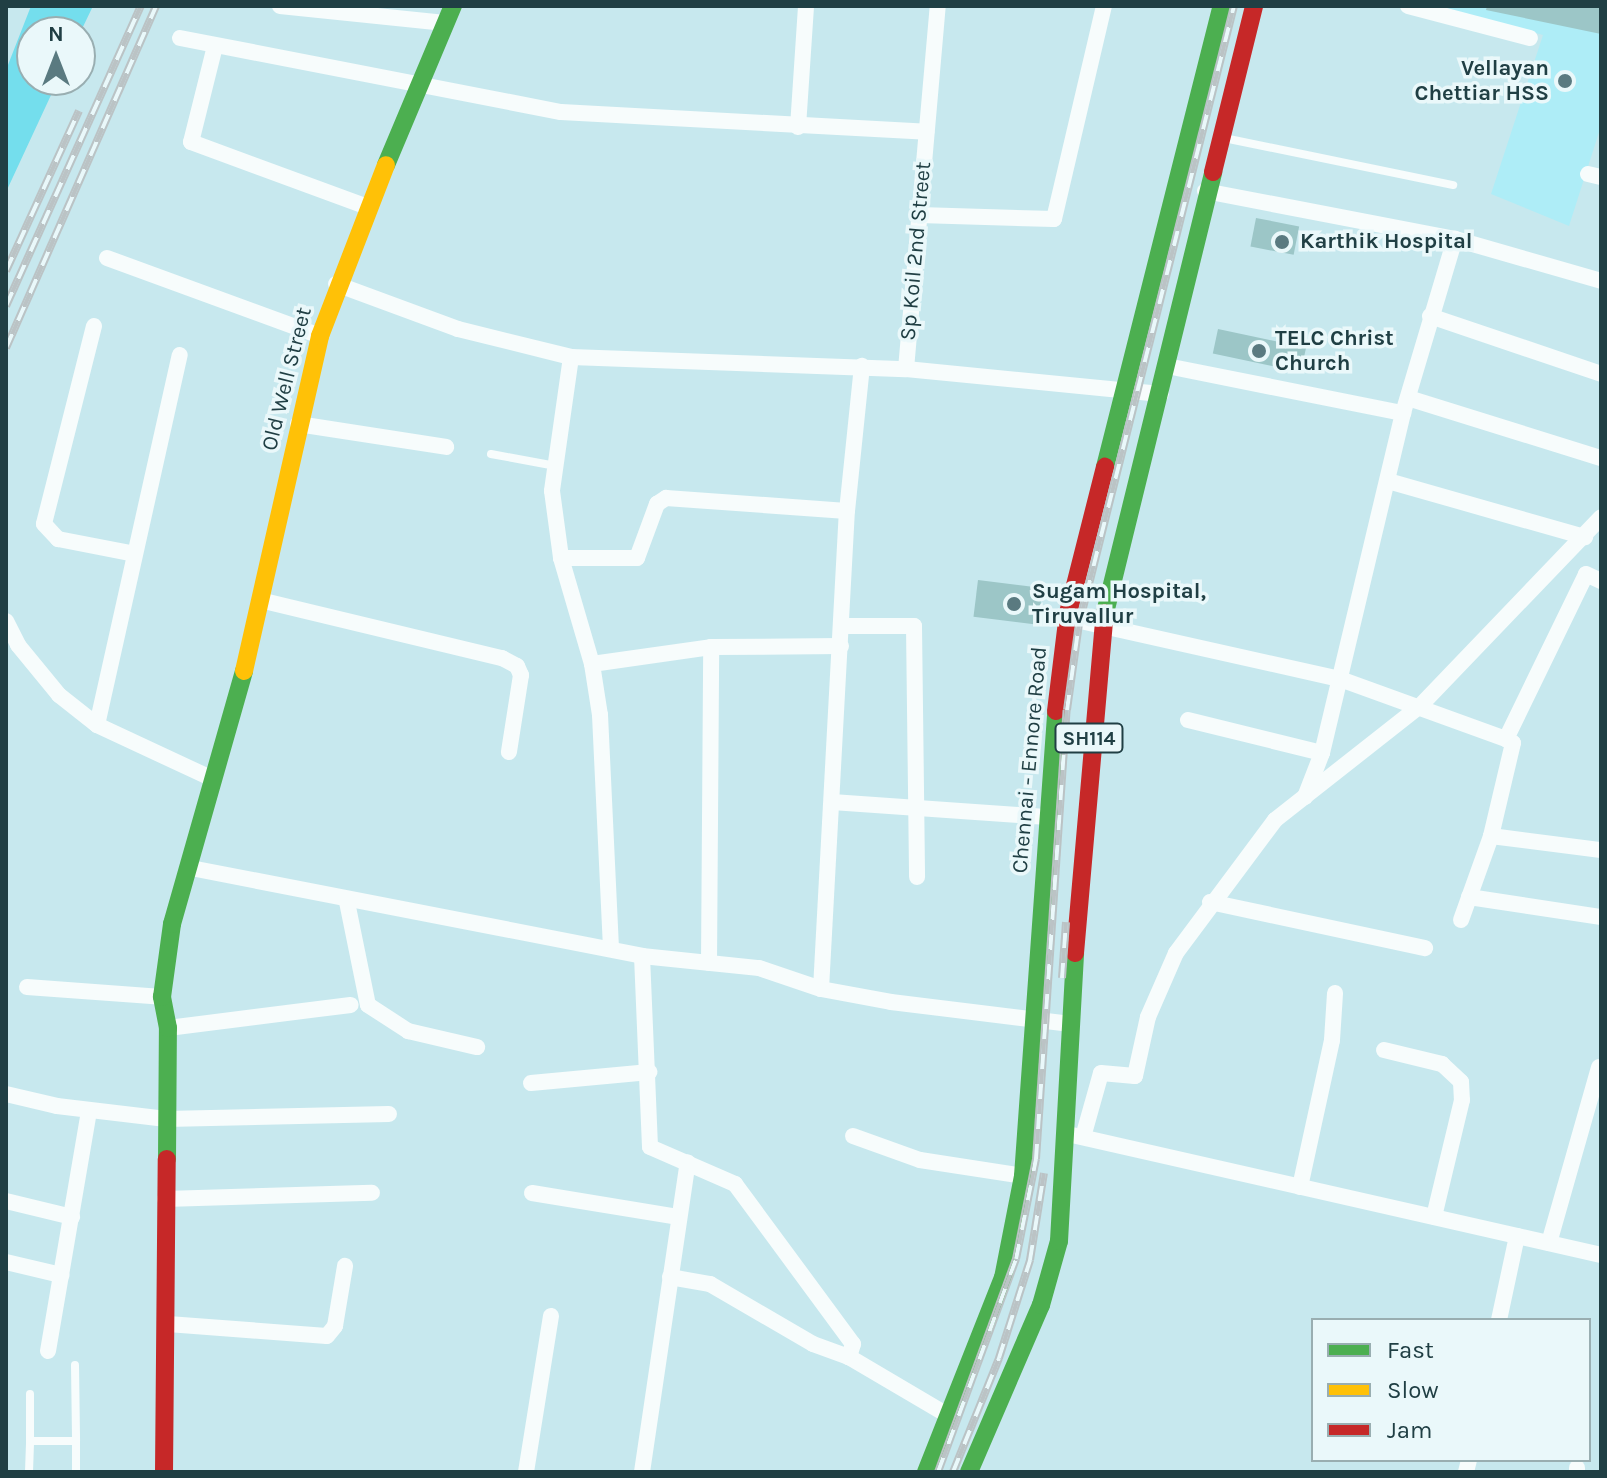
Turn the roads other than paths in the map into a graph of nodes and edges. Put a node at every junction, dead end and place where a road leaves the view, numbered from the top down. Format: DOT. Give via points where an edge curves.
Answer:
graph roads {
  1 [pos="280,6"];
  2 [pos="806,6"];
  3 [pos="938,6"];
  4 [pos="1104,6"];
  5 [pos="1222,6"];
  6 [pos="1254,6"];
  7 [pos="1408,6"];
  8 [pos="449,14"];
  9 [pos="180,38"];
  10 [pos="1530,38"];
  11 [pos="215,46"];
  12 [pos="416,88"];
  13 [pos="798,127"];
  14 [pos="926,132"];
  15 [pos="1219,137"];
  16 [pos="1453,185"];
  17 [pos="1205,191"];
  18 [pos="368,207"];
  19 [pos="919,215"];
  20 [pos="1455,239"];
  21 [pos="107,258"];
  22 [pos="1601,281"];
  23 [pos="336,284"];
  24 [pos="1430,316"];
  25 [pos="94,326"];
  26 [pos="320,336"];
  27 [pos="180,355"];
  28 [pos="571,357"];
  29 [pos="862,366"];
  30 [pos="1167,366"];
  31 [pos="906,369"];
  32 [pos="1601,374"];
  33 [pos="1122,390"];
  34 [pos="1161,394"];
  35 [pos="1406,405"];
  36 [pos="298,424"];
  37 [pos="446,447"];
  38 [pos="491,454"];
  39 [pos="1601,458"];
  40 [pos="556,466"];
  41 [pos="1388,481"];
  42 [pos="847,511"];
  43 [pos="1601,517"];
  44 [pos="1585,537"];
  45 [pos="135,554"];
  46 [pos="561,558"];
  47 [pos="1601,581"];
  48 [pos="264,601"];
  49 [pos="1067,618"];
  50 [pos="6,621"];
  51 [pos="842,626"];
  52 [pos="1101,627"];
  53 [pos="841,646"];
  54 [pos="711,647"];
  55 [pos="592,664"];
  56 [pos="1340,679"];
  57 [pos="1421,705"];
  58 [pos="1188,720"];
  59 [pos="97,725"];
  60 [pos="1506,739"];
  61 [pos="509,752"];
  62 [pos="1322,753"];
  63 [pos="213,779"];
  64 [pos="1304,799"];
  65 [pos="832,802"];
  66 [pos="919,807"];
  67 [pos="1048,817"];
  68 [pos="1491,836"];
  69 [pos="1601,850"];
  70 [pos="191,868"];
  71 [pos="917,877"];
  72 [pos="1469,897"];
  73 [pos="347,902"];
  74 [pos="1210,902"];
  75 [pos="1601,917"];
  76 [pos="1461,920"];
  77 [pos="1425,948"];
  78 [pos="611,949"];
  79 [pos="642,956"];
  80 [pos="709,963"];
  81 [pos="27,987"];
  82 [pos="821,989"];
  83 [pos="1335,993"];
  84 [pos="162,997"];
  85 [pos="351,1005"];
  86 [pos="1034,1019"];
  87 [pos="1069,1024"];
  88 [pos="168,1028"];
  89 [pos="477,1047"];
  90 [pos="1384,1050"];
  91 [pos="1599,1067"];
  92 [pos="649,1072"];
  93 [pos="531,1083"];
  94 [pos="6,1094"];
  95 [pos="89,1111"];
  96 [pos="389,1114"];
  97 [pos="166,1119"];
  98 [pos="1074,1135"];
  99 [pos="853,1136"];
  100 [pos="688,1162"];
  101 [pos="1023,1176"];
  102 [pos="1300,1187"];
  103 [pos="372,1193"];
  104 [pos="532,1193"];
  105 [pos="165,1199"];
  106 [pos="6,1201"];
  107 [pos="72,1217"];
  108 [pos="679,1217"];
  109 [pos="1434,1217"];
  110 [pos="1517,1236"];
  111 [pos="1549,1243"];
  112 [pos="1601,1255"];
  113 [pos="6,1262"];
  114 [pos="345,1266"];
  115 [pos="61,1275"];
  116 [pos="670,1277"];
  117 [pos="551,1316"];
  118 [pos="1499,1318"];
  119 [pos="168,1324"];
  120 [pos="48,1351"];
  121 [pos="849,1357"];
  122 [pos="75,1365"];
  123 [pos="30,1394"];
  124 [pos="949,1416"];
  125 [pos="30,1441"];
  126 [pos="76,1441"];
  127 [pos="29,1472"];
  128 [pos="76,1472"];
  129 [pos="164,1472"];
  130 [pos="526,1472"];
  131 [pos="642,1472"];
  132 [pos="926,1472"];
  133 [pos="969,1472"];
  1 -- 8 [label="street"];
  2 -- 13 [label="street"];
  3 -- 14 [label="street, Sp Koil 2nd Street"];
  4 -- 19 [label="street" via="1054,219"];
  5 -- 33 [label="main road, Chennai - Ennore Road / SH114"];
  6 -- 15 [label="main road, SH114"];
  7 -- 10 [label="street"];
  8 -- 12 [label="main road, Old Well Street"];
  9 -- 11 [label="street"];
  11 -- 12 [label="street"];
  11 -- 18 [label="street" via="191,142"];
  12 -- 13 [label="street" via="561,112"];
  12 -- 18 [label="main road, Old Well Street"];
  13 -- 14 [label="street"];
  14 -- 19 [label="street, Sp Koil 2nd Street"];
  15 -- 16 [label="lane"];
  15 -- 17 [label="main road, SH114"];
  17 -- 20 [label="street"];
  17 -- 30 [label="main road, SH114"];
  18 -- 23 [label="main road, Old Well Street"];
  19 -- 31 [label="street, Sp Koil 2nd Street"];
  20 -- 22 [label="street"];
  20 -- 24 [label="street"];
  21 -- 26 [label="street"];
  23 -- 26 [label="main road, Old Well Street"];
  23 -- 28 [label="street" via="458,329"];
  24 -- 32 [label="street"];
  24 -- 35 [label="street"];
  25 -- 45 [label="street" via="44,524 58,539"];
  26 -- 36 [label="main road, Old Well Street"];
  27 -- 45 [label="street"];
  28 -- 29 [label="street"];
  28 -- 40 [label="street"];
  29 -- 31 [label="street"];
  29 -- 42 [label="street"];
  30 -- 34 [label="main road, SH114"];
  30 -- 35 [label="street"];
  31 -- 33 [label="street"];
  33 -- 34 [label="street"];
  33 -- 49 [label="main road, Chennai - Ennore Road / SH114"];
  34 -- 52 [label="main road, SH114"];
  35 -- 39 [label="street"];
  35 -- 41 [label="street"];
  36 -- 37 [label="street"];
  36 -- 48 [label="main road, Old Well Street"];
  38 -- 40 [label="lane"];
  40 -- 46 [label="street" via="552,491"];
  41 -- 44 [label="street"];
  41 -- 56 [label="street"];
  42 -- 46 [label="street" via="666,498 657,504 637,558"];
  42 -- 51 [label="street"];
  43 -- 44 [label="street"];
  44 -- 57 [label="street"];
  45 -- 59 [label="street"];
  46 -- 55 [label="street"];
  47 -- 60 [label="street" via="1586,574"];
  48 -- 61 [label="street" via="502,658 517,666 521,675"];
  48 -- 63 [label="main road, Old Well Street"];
  49 -- 52 [label="street"];
  49 -- 67 [label="main road, Chennai - Ennore Road / SH114"];
  50 -- 59 [label="street" via="18,645 59,695"];
  51 -- 53 [label="street"];
  51 -- 66 [label="street" via="914,626 912,791"];
  52 -- 56 [label="street"];
  52 -- 87 [label="main road, SH114"];
  53 -- 54 [label="street"];
  53 -- 65 [label="street"];
  54 -- 55 [label="street"];
  54 -- 80 [label="street"];
  55 -- 78 [label="street" via="600,715"];
  56 -- 57 [label="street"];
  56 -- 62 [label="street"];
  57 -- 60 [label="street"];
  57 -- 64 [label="street"];
  58 -- 62 [label="street"];
  59 -- 63 [label="street"];
  60 -- 68 [label="street" via="1513,743"];
  62 -- 64 [label="street"];
  63 -- 70 [label="main road, Old Well Street"];
  64 -- 74 [label="street" via="1275,820"];
  65 -- 66 [label="street"];
  65 -- 82 [label="street"];
  66 -- 67 [label="street"];
  66 -- 71 [label="street"];
  67 -- 86 [label="main road, Chennai - Ennore Road / SH114"];
  68 -- 69 [label="street"];
  68 -- 72 [label="street"];
  70 -- 73 [label="street"];
  70 -- 84 [label="main road, Old Well Street" via="172,924"];
  72 -- 75 [label="street"];
  72 -- 76 [label="street"];
  73 -- 78 [label="street"];
  73 -- 89 [label="street" via="368,1005 408,1031"];
  74 -- 77 [label="street"];
  74 -- 98 [label="street" via="1176,953 1148,1017 1135,1076 1101,1073"];
  78 -- 79 [label="street"];
  79 -- 80 [label="street"];
  79 -- 92 [label="street"];
  80 -- 82 [label="street" via="759,968"];
  81 -- 84 [label="street"];
  82 -- 86 [label="street"];
  83 -- 102 [label="street" via="1332,1040"];
  84 -- 88 [label="main road, Old Well Street"];
  85 -- 88 [label="street"];
  86 -- 87 [label="street"];
  86 -- 101 [label="main road, Chennai - Ennore Road / SH114"];
  87 -- 98 [label="main road, SH114"];
  88 -- 97 [label="main road, Old Well Street"];
  90 -- 109 [label="street" via="1442,1064 1461,1082 1462,1100"];
  91 -- 111 [label="street"];
  92 -- 93 [label="street"];
  92 -- 100 [label="street" via="650,1147"];
  94 -- 95 [label="street"];
  95 -- 97 [label="street"];
  95 -- 107 [label="street"];
  96 -- 97 [label="street"];
  97 -- 105 [label="main road, Old Well Street"];
  98 -- 102 [label="street"];
  98 -- 133 [label="main road, SH114" via="1059,1241 1041,1305"];
  99 -- 101 [label="street" via="920,1160"];
  100 -- 108 [label="street"];
  100 -- 121 [label="street" via="735,1184 853,1344"];
  101 -- 124 [label="main road, Chennai - Ennore Road / SH114" via="1003,1278"];
  102 -- 109 [label="street"];
  103 -- 105 [label="street"];
  104 -- 108 [label="street"];
  105 -- 119 [label="main road, Old Well Street"];
  106 -- 107 [label="street"];
  107 -- 115 [label="street"];
  108 -- 116 [label="street"];
  109 -- 110 [label="street"];
  110 -- 111 [label="street"];
  110 -- 118 [label="street"];
  111 -- 112 [label="street"];
  113 -- 115 [label="street"];
  114 -- 119 [label="street" via="331,1335"];
  115 -- 120 [label="street"];
  116 -- 121 [label="street" via="710,1284 813,1344"];
  116 -- 131 [label="street"];
  117 -- 130 [label="street"];
  119 -- 129 [label="main road, Old Well Street"];
  121 -- 124 [label="street"];
  122 -- 126 [label="lane"];
  123 -- 125 [label="lane"];
  124 -- 132 [label="main road, Chennai - Ennore Road / SH114"];
  125 -- 126 [label="lane"];
  125 -- 127 [label="lane"];
  126 -- 128 [label="lane"];
}
